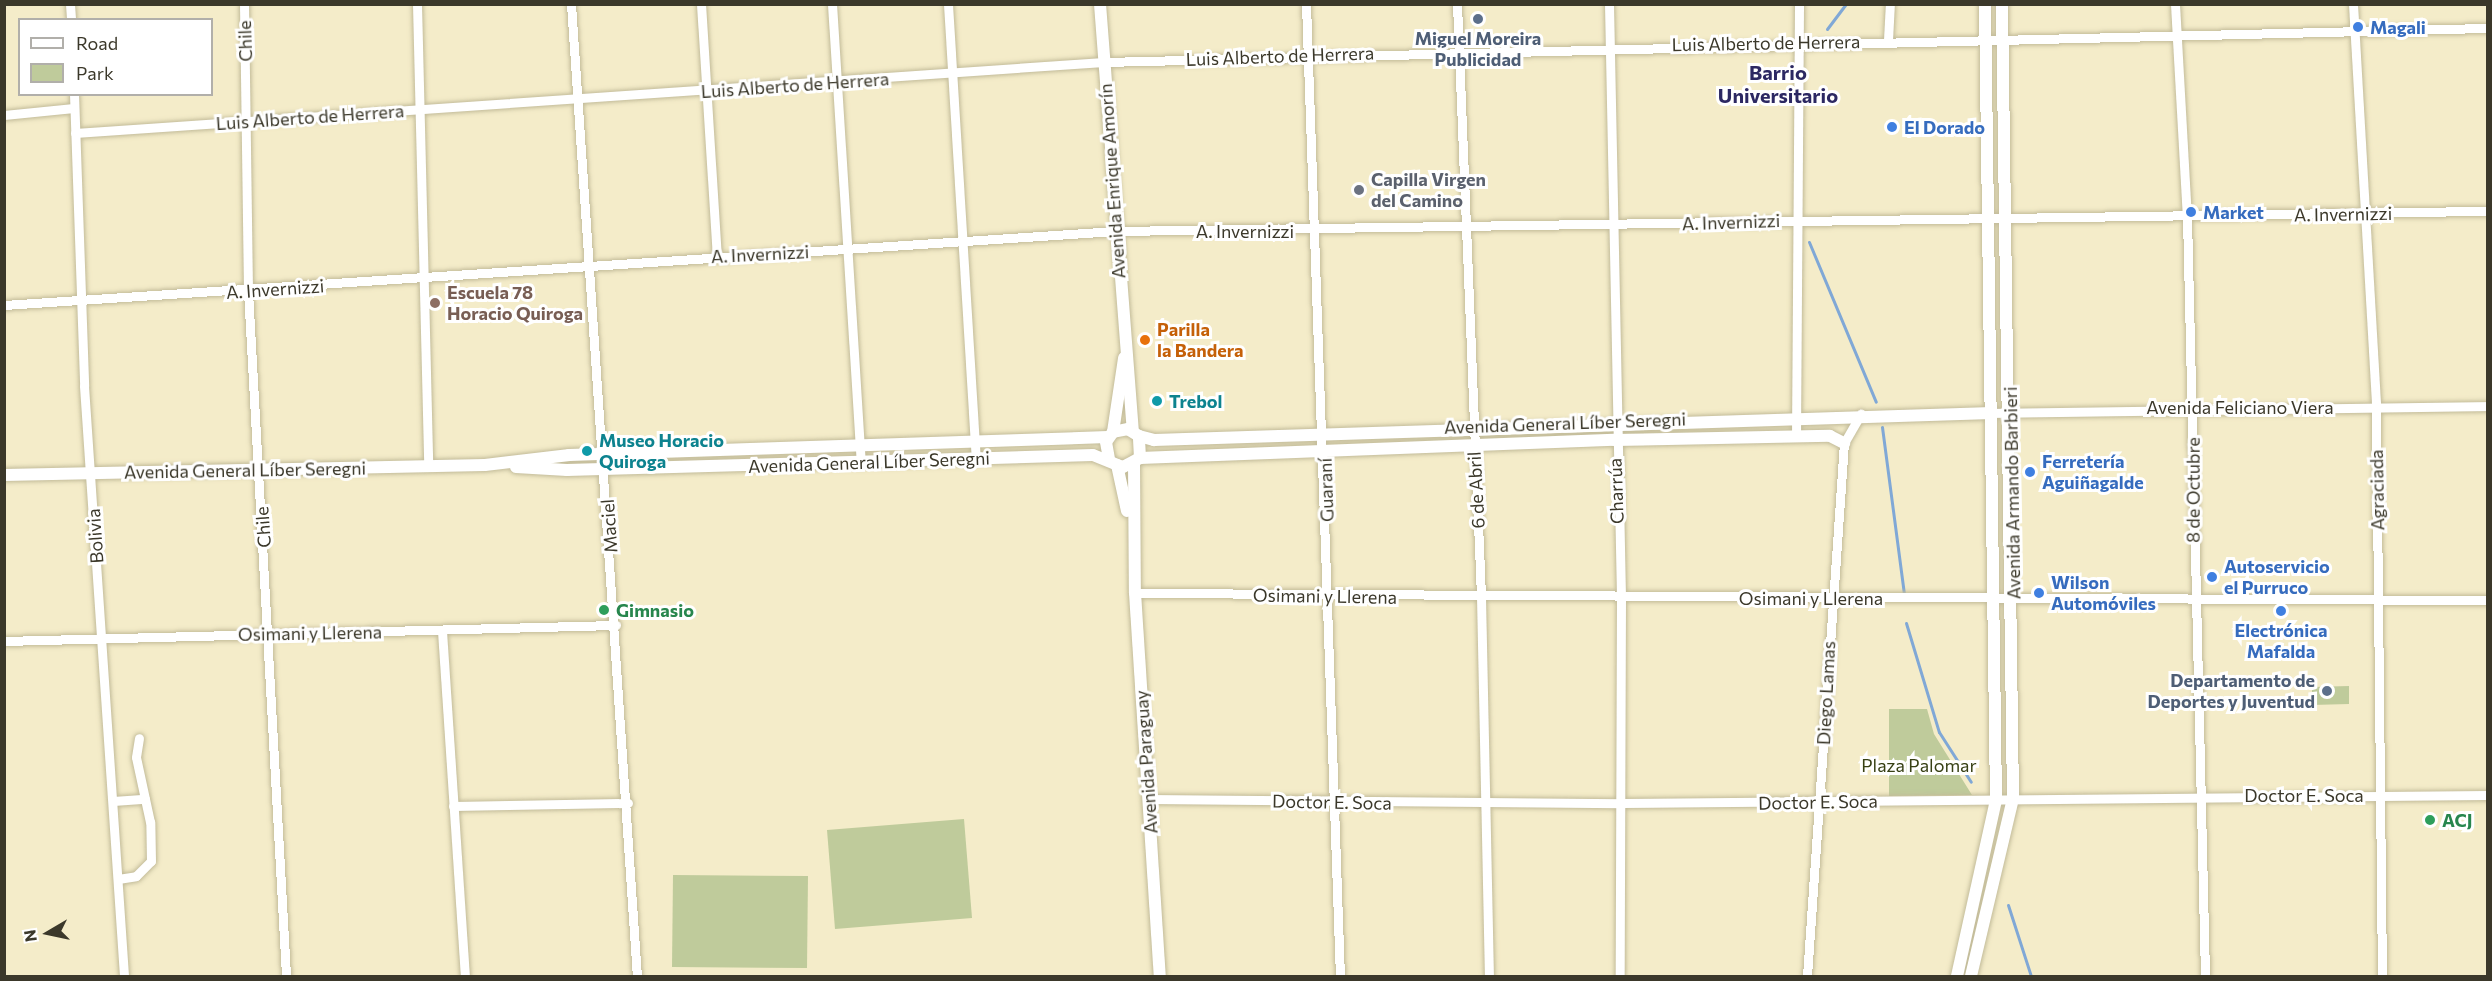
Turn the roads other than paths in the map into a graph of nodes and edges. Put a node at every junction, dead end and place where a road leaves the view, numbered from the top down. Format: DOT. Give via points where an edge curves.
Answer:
graph roads {
  1 [pos="244,4"];
  2 [pos="417,4"];
  3 [pos="571,4"];
  4 [pos="701,4"];
  5 [pos="831,4"];
  6 [pos="948,4"];
  7 [pos="1100,4"];
  8 [pos="1306,4"];
  9 [pos="1457,4"];
  10 [pos="1609,4"];
  11 [pos="1799,4"];
  12 [pos="1890,4"];
  13 [pos="1985,4"];
  14 [pos="2002,4"];
  15 [pos="2175,4"];
  16 [pos="2354,4"];
  17 [pos="2487,28"];
  18 [pos="2355,30"];
  19 [pos="2176,34"];
  20 [pos="1986,38"];
  21 [pos="2003,38"];
  22 [pos="1888,40"];
  23 [pos="1799,42"];
  24 [pos="1608,46"];
  25 [pos="1458,49"];
  26 [pos="1309,56"];
  27 [pos="1104,62"];
  28 [pos="952,75"];
  29 [pos="837,82"];
  30 [pos="707,91"];
  31 [pos="74,96"];
  32 [pos="579,99"];
  33 [pos="74,108"];
  34 [pos="420,110"];
  35 [pos="4,115"];
  36 [pos="248,121"];
  37 [pos="75,133"];
  38 [pos="2487,211"];
  39 [pos="2368,214"];
  40 [pos="2187,217"];
  41 [pos="2007,218"];
  42 [pos="1989,219"];
  43 [pos="1801,220"];
  44 [pos="1611,226"];
  45 [pos="1466,230"];
  46 [pos="1116,231"];
  47 [pos="1316,232"];
  48 [pos="963,238"];
  49 [pos="846,248"];
  50 [pos="717,256"];
  51 [pos="589,264"];
  52 [pos="423,279"];
  53 [pos="248,291"];
  54 [pos="80,302"];
  55 [pos="4,305"];
  56 [pos="1124,358"];
  57 [pos="2192,406"];
  58 [pos="2487,406"];
  59 [pos="2376,407"];
  60 [pos="2011,411"];
  61 [pos="1992,413"];
  62 [pos="1862,414"];
  63 [pos="1801,415"];
  64 [pos="1614,422"];
  65 [pos="1473,426"];
  66 [pos="1324,431"];
  67 [pos="1136,433"];
  68 [pos="1110,435"];
  69 [pos="1796,436"];
  70 [pos="1614,440"];
  71 [pos="1844,443"];
  72 [pos="975,444"];
  73 [pos="1473,444"];
  74 [pos="860,446"];
  75 [pos="1325,449"];
  76 [pos="604,454"];
  77 [pos="976,459"];
  78 [pos="1137,461"];
  79 [pos="1113,462"];
  80 [pos="861,463"];
  81 [pos="485,465"];
  82 [pos="428,466"];
  83 [pos="259,469"];
  84 [pos="606,470"];
  85 [pos="91,473"];
  86 [pos="4,475"];
  87 [pos="1133,548"];
  88 [pos="1135,593"];
  89 [pos="1329,597"];
  90 [pos="1481,597"];
  91 [pos="2194,597"];
  92 [pos="1621,598"];
  93 [pos="1831,598"];
  94 [pos="1996,599"];
  95 [pos="2013,599"];
  96 [pos="2379,599"];
  97 [pos="2487,600"];
  98 [pos="616,625"];
  99 [pos="442,631"];
  100 [pos="270,634"];
  101 [pos="102,637"];
  102 [pos="4,641"];
  103 [pos="138,738"];
  104 [pos="2200,795"];
  105 [pos="2381,795"];
  106 [pos="2487,795"];
  107 [pos="145,798"];
  108 [pos="1148,799"];
  109 [pos="2013,799"];
  110 [pos="1996,800"];
  111 [pos="113,801"];
  112 [pos="1337,802"];
  113 [pos="1485,802"];
  114 [pos="1820,802"];
  115 [pos="628,803"];
  116 [pos="1622,803"];
  117 [pos="453,806"];
  118 [pos="118,879"];
  119 [pos="124,976"];
  120 [pos="286,976"];
  121 [pos="465,976"];
  122 [pos="637,976"];
  123 [pos="1160,976"];
  124 [pos="1340,976"];
  125 [pos="1489,976"];
  126 [pos="1620,976"];
  127 [pos="1807,976"];
  128 [pos="1957,976"];
  129 [pos="1971,976"];
  130 [pos="2205,976"];
  131 [pos="2382,976"];
  1 -- 36 [label="street, Chile"];
  2 -- 34 [label="street"];
  3 -- 32 [label="street, Maciel"];
  4 -- 30 [label="street"];
  5 -- 29 [label="street"];
  6 -- 28 [label="street"];
  7 -- 27 [label="street, Avenida Enrique Amorín"];
  8 -- 26 [label="street, Guaraní"];
  9 -- 25 [label="street, 6 de Abril"];
  10 -- 24 [label="street, Charrúa"];
  11 -- 23 [label="street"];
  12 -- 22 [label="street"];
  13 -- 20 [label="street, Avenida Armando Barbieri"];
  14 -- 21 [label="street, Avenida Armando Barbieri"];
  15 -- 19 [label="street, 8 de Octubre"];
  16 -- 18 [label="street, Agraciada"];
  17 -- 18 [label="street, Luis Alberto de Herrera"];
  18 -- 19 [label="street, Luis Alberto de Herrera"];
  18 -- 39 [label="street, Agraciada"];
  19 -- 21 [label="street, Luis Alberto de Herrera"];
  19 -- 40 [label="street, 8 de Octubre"];
  20 -- 21 [label="street, Luis Alberto de Herrera"];
  20 -- 22 [label="street, Luis Alberto de Herrera"];
  20 -- 42 [label="street, Avenida Armando Barbieri"];
  21 -- 41 [label="street, Avenida Armando Barbieri"];
  22 -- 23 [label="street, Luis Alberto de Herrera"];
  23 -- 24 [label="street, Luis Alberto de Herrera"];
  23 -- 43 [label="street"];
  24 -- 25 [label="street, Luis Alberto de Herrera"];
  24 -- 44 [label="street, Charrúa"];
  25 -- 26 [label="street, Luis Alberto de Herrera"];
  25 -- 45 [label="street, 6 de Abril"];
  26 -- 27 [label="street, Luis Alberto de Herrera"];
  26 -- 47 [label="street, Guaraní"];
  27 -- 28 [label="street, Luis Alberto de Herrera"];
  27 -- 46 [label="street, Avenida Enrique Amorín"];
  28 -- 29 [label="street, Luis Alberto de Herrera"];
  28 -- 48 [label="street"];
  29 -- 30 [label="street, Luis Alberto de Herrera"];
  29 -- 49 [label="street"];
  30 -- 32 [label="street, Luis Alberto de Herrera"];
  30 -- 50 [label="street"];
  31 -- 33 [label="street, Bolivia"];
  32 -- 34 [label="street, Luis Alberto de Herrera"];
  32 -- 51 [label="street, Maciel"];
  33 -- 35 [label="street"];
  33 -- 37 [label="street, Bolivia"];
  34 -- 36 [label="street, Luis Alberto de Herrera"];
  34 -- 52 [label="street"];
  36 -- 37 [label="street, Luis Alberto de Herrera"];
  36 -- 53 [label="street, Chile"];
  37 -- 54 [label="street, Bolivia"];
  38 -- 39 [label="street, A. Invernizzi"];
  39 -- 40 [label="street, A. Invernizzi"];
  39 -- 59 [label="street, Agraciada"];
  40 -- 41 [label="street, A. Invernizzi"];
  40 -- 57 [label="street, 8 de Octubre"];
  41 -- 42 [label="street, A. Invernizzi"];
  41 -- 60 [label="street, Avenida Armando Barbieri"];
  42 -- 43 [label="street, A. Invernizzi"];
  42 -- 61 [label="street, Avenida Armando Barbieri"];
  43 -- 44 [label="street, A. Invernizzi"];
  43 -- 63 [label="street"];
  44 -- 45 [label="street, A. Invernizzi"];
  44 -- 64 [label="street, Charrúa"];
  45 -- 47 [label="street, A. Invernizzi"];
  45 -- 65 [label="street, 6 de Abril"];
  46 -- 47 [label="street, A. Invernizzi"];
  46 -- 48 [label="street, A. Invernizzi"];
  46 -- 56 [label="street, Avenida Enrique Amorín"];
  47 -- 66 [label="street, Guaraní"];
  48 -- 49 [label="street, A. Invernizzi"];
  48 -- 72 [label="street"];
  49 -- 50 [label="street, A. Invernizzi"];
  49 -- 74 [label="street"];
  50 -- 51 [label="street, A. Invernizzi"];
  51 -- 52 [label="street, A. Invernizzi"];
  51 -- 76 [label="street, Maciel"];
  52 -- 53 [label="street, A. Invernizzi"];
  52 -- 82 [label="street"];
  53 -- 54 [label="street, A. Invernizzi"];
  53 -- 83 [label="street, Chile"];
  54 -- 55 [label="street, A. Invernizzi"];
  54 -- 85 [label="street, Bolivia"];
  56 -- 67 [label="street, Avenida Enrique Amorín"];
  56 -- 68 [label="street, Avenida Enrique Amorín"];
  57 -- 59 [label="street, Avenida Feliciano Viera"];
  57 -- 60 [label="street, Avenida Feliciano Viera"];
  57 -- 91 [label="street, 8 de Octubre"];
  58 -- 59 [label="street, Avenida Feliciano Viera"];
  59 -- 96 [label="street, Agraciada"];
  60 -- 61 [label="street, Avenida Feliciano Viera"];
  60 -- 95 [label="street, Avenida Armando Barbieri"];
  61 -- 62 [label="street, Avenida General Líber Seregni"];
  61 -- 94 [label="street, Avenida Armando Barbieri"];
  62 -- 63 [label="street, Avenida General Líber Seregni"];
  62 -- 71 [label="street, Diego Lamas"];
  63 -- 64 [label="street, Avenida General Líber Seregni"];
  63 -- 69 [label="street"];
  64 -- 65 [label="street, Avenida General Líber Seregni"];
  64 -- 70 [label="street, Charrúa"];
  65 -- 66 [label="street, Avenida General Líber Seregni"];
  65 -- 73 [label="street, 6 de Abril"];
  66 -- 67 [label="street, Avenida General Líber Seregni" via="1154,440"];
  66 -- 75 [label="street, Guaraní"];
  67 -- 68 [label="street, Avenida General Líber Seregni"];
  67 -- 78 [label="street, Avenida Enrique Amorín"];
  68 -- 72 [label="street, Avenida General Líber Seregni"];
  68 -- 79 [label="street, Avenida Enrique Amorín"];
  69 -- 70 [label="street, Avenida General Líber Seregni"];
  69 -- 71 [label="street, Avenida General Líber Seregni" via="1830,436"];
  70 -- 73 [label="street, Avenida General Líber Seregni"];
  70 -- 92 [label="street, Charrúa"];
  71 -- 93 [label="street, Diego Lamas"];
  72 -- 74 [label="street, Avenida General Líber Seregni"];
  72 -- 77 [label="street"];
  73 -- 75 [label="street, Avenida General Líber Seregni"];
  73 -- 90 [label="street, 6 de Abril"];
  74 -- 76 [label="street, Avenida General Líber Seregni"];
  74 -- 80 [label="street"];
  75 -- 78 [label="street, Avenida General Líber Seregni"];
  75 -- 89 [label="street, Guaraní"];
  76 -- 81 [label="street, Avenida General Líber Seregni"];
  76 -- 84 [label="street, Maciel"];
  77 -- 79 [label="street, Avenida General Líber Seregni"];
  77 -- 80 [label="street, Avenida General Líber Seregni"];
  78 -- 79 [label="street, Avenida General Líber Seregni"];
  78 -- 87 [label="street, Avenida Paraguay"];
  79 -- 87 [label="street, Avenida Paraguay"];
  80 -- 84 [label="street, Avenida General Líber Seregni"];
  81 -- 82 [label="street, Avenida General Líber Seregni"];
  81 -- 84 [label="street, Avenida General Líber Seregni"];
  82 -- 83 [label="street, Avenida General Líber Seregni"];
  83 -- 85 [label="street, Avenida General Líber Seregni"];
  83 -- 100 [label="street, Chile"];
  84 -- 98 [label="street, Maciel"];
  85 -- 86 [label="street, Avenida General Líber Seregni"];
  85 -- 101 [label="street, Bolivia"];
  87 -- 88 [label="street, Avenida Paraguay"];
  88 -- 89 [label="street, Osimani y Llerena"];
  88 -- 108 [label="street, Avenida Paraguay"];
  89 -- 90 [label="street, Osimani y Llerena"];
  89 -- 112 [label="street, Guaraní"];
  90 -- 92 [label="street, Osimani y Llerena"];
  90 -- 113 [label="street, 6 de Abril"];
  91 -- 95 [label="street, Osimani y Llerena"];
  91 -- 96 [label="street, Osimani y Llerena"];
  91 -- 104 [label="street, 8 de Octubre"];
  92 -- 93 [label="street, Osimani y Llerena"];
  92 -- 116 [label="street, Charrúa"];
  93 -- 94 [label="street, Osimani y Llerena"];
  93 -- 114 [label="street, Diego Lamas"];
  94 -- 95 [label="street, Osimani y Llerena"];
  94 -- 110 [label="street, Avenida Armando Barbieri"];
  95 -- 109 [label="street, Avenida Armando Barbieri"];
  96 -- 97 [label="street, Osimani y Llerena"];
  96 -- 105 [label="street, Agraciada"];
  98 -- 99 [label="street, Osimani y Llerena"];
  98 -- 115 [label="street, Maciel"];
  99 -- 100 [label="street, Osimani y Llerena"];
  99 -- 117 [label="street"];
  100 -- 101 [label="street, Osimani y Llerena"];
  100 -- 120 [label="street, Chile"];
  101 -- 102 [label="street, Osimani y Llerena"];
  101 -- 111 [label="street, Bolivia"];
  103 -- 107 [label="street" via="136,757"];
  104 -- 105 [label="street, Doctor E. Soca"];
  104 -- 109 [label="street, Doctor E. Soca"];
  104 -- 130 [label="street, 8 de Octubre"];
  105 -- 106 [label="street, Doctor E. Soca"];
  105 -- 131 [label="street, Agraciada"];
  107 -- 111 [label="street"];
  107 -- 118 [label="street" via="151,861 136,876"];
  108 -- 112 [label="street, Doctor E. Soca"];
  108 -- 123 [label="street, Avenida Paraguay"];
  109 -- 110 [label="street, Doctor E. Soca"];
  109 -- 129 [label="street, Avenida Armando Barbieri"];
  110 -- 114 [label="street, Doctor E. Soca"];
  110 -- 128 [label="street, Avenida Armando Barbieri"];
  111 -- 118 [label="street, Bolivia"];
  112 -- 113 [label="street, Doctor E. Soca"];
  112 -- 124 [label="street, Guaraní"];
  113 -- 116 [label="street, Doctor E. Soca"];
  113 -- 125 [label="street, 6 de Abril"];
  114 -- 116 [label="street, Doctor E. Soca"];
  114 -- 127 [label="street, Diego Lamas"];
  115 -- 117 [label="street"];
  115 -- 122 [label="street, Maciel"];
  116 -- 126 [label="street, Charrúa"];
  117 -- 121 [label="street"];
  118 -- 119 [label="street, Bolivia"];
}
